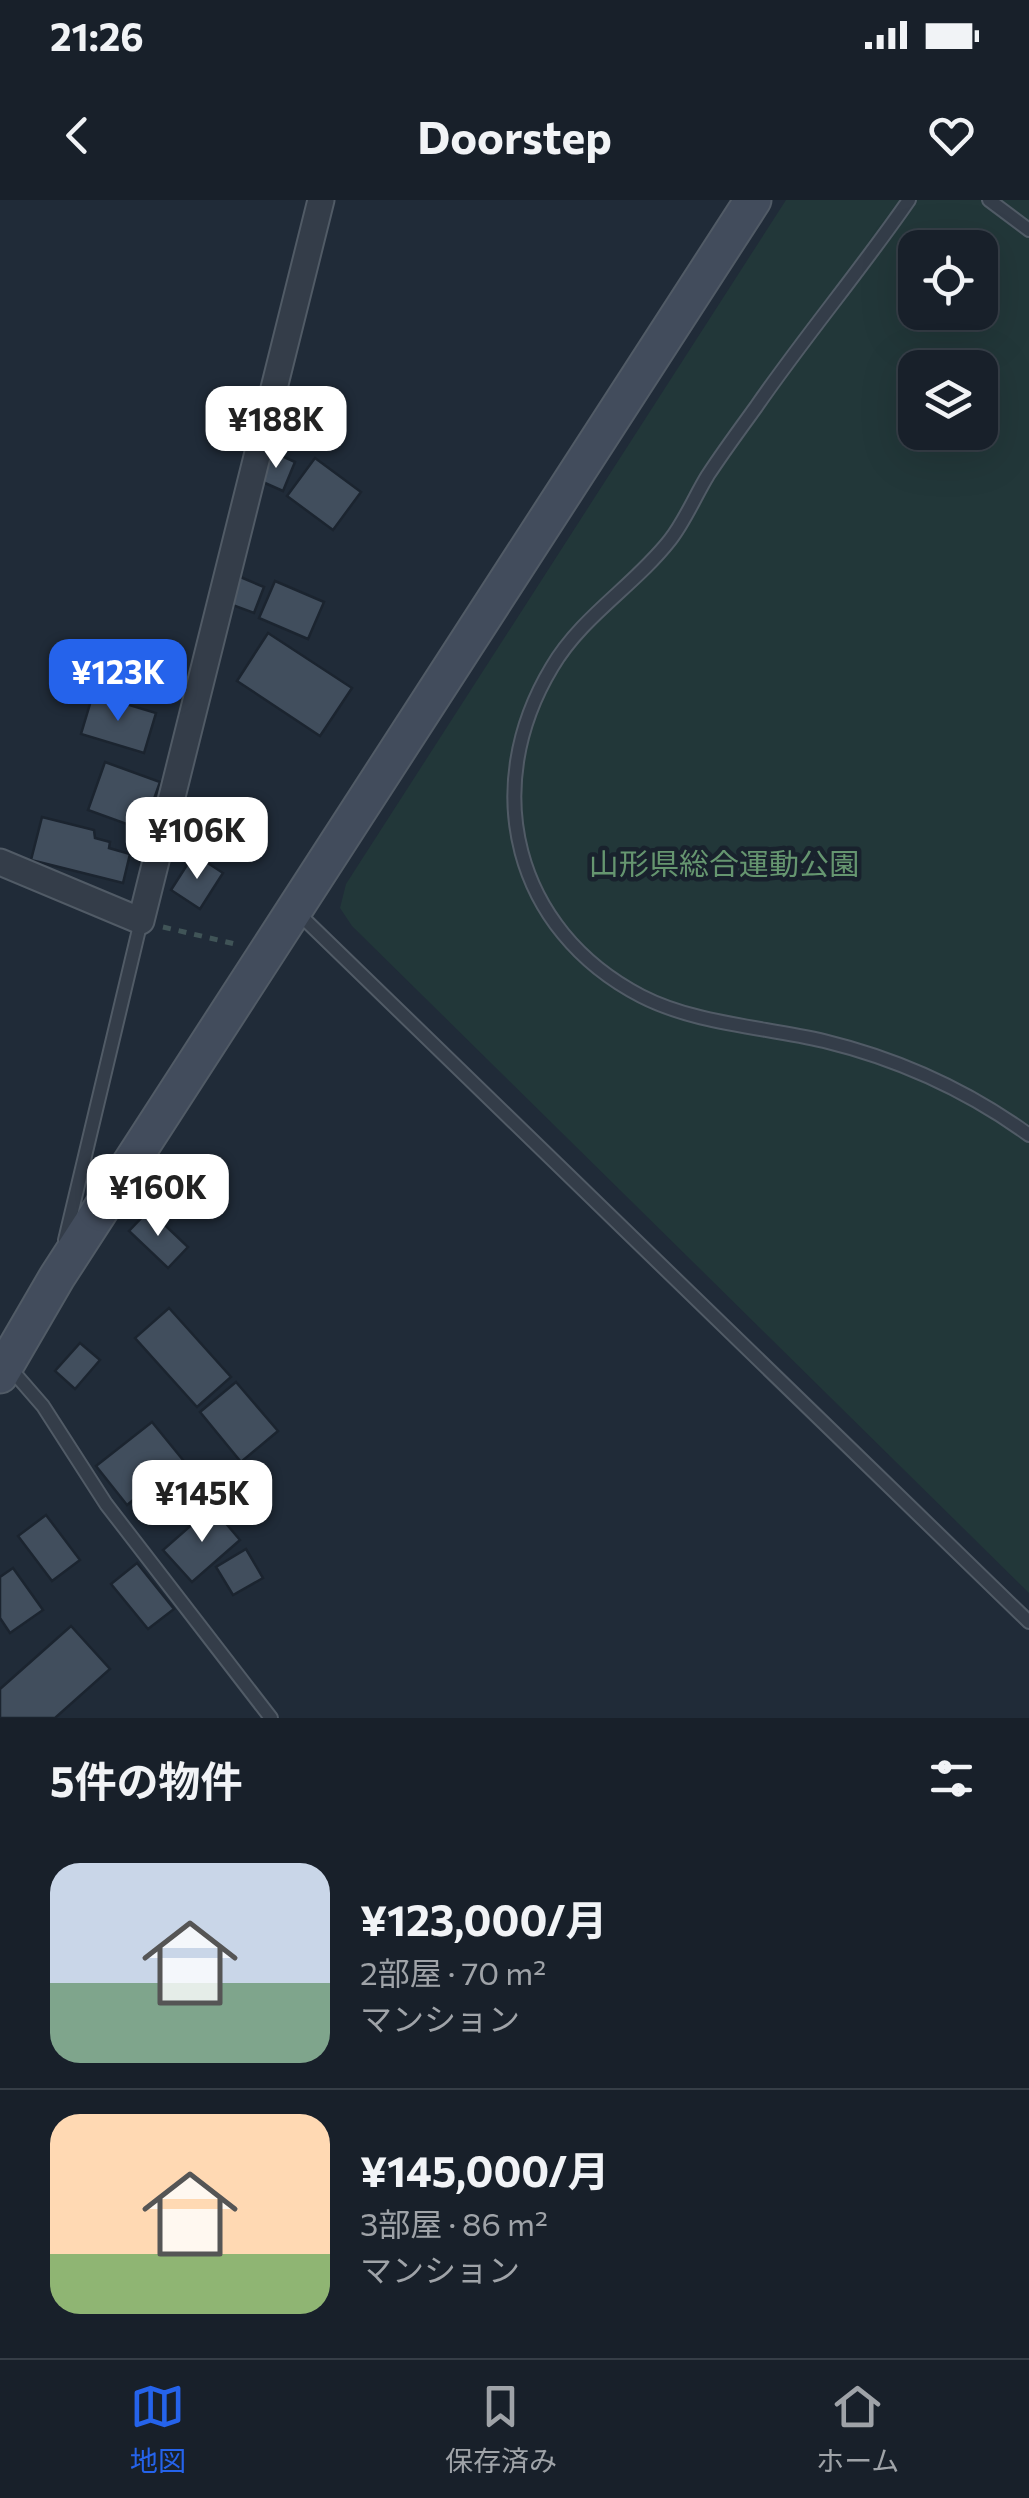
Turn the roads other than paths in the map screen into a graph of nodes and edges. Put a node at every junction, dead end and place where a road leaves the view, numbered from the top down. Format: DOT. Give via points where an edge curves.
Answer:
graph roads {
  1 [pos="321,200"];
  2 [pos="752,200"];
  3 [pos="909,200"];
  4 [pos="989,200"];
  5 [pos="1029,230"];
  6 [pos="0,862"];
  7 [pos="296,910"];
  8 [pos="140,921"];
  9 [pos="1029,1135"];
  10 [pos="57,1277"];
  11 [pos="3,1370"];
  12 [pos="1029,1622"];
  13 [pos="271,1718"];
  1 -- 8 [label="street"];
  2 -- 7 [label="street"];
  3 -- 9 [label="lane" via="708,474 670,540 580,628 552,667 516,754 512,803 520,852 538,898 566,939 602,973 644,998 690,1013 826,1042 918,1071"];
  4 -- 5 [label="lane"];
  6 -- 8 [label="street"];
  7 -- 10 [label="street"];
  7 -- 12 [label="lane"];
  8 -- 10 [label="lane"];
  10 -- 11 [label="street"];
  11 -- 13 [label="lane" via="43,1406 106,1504"];
}
